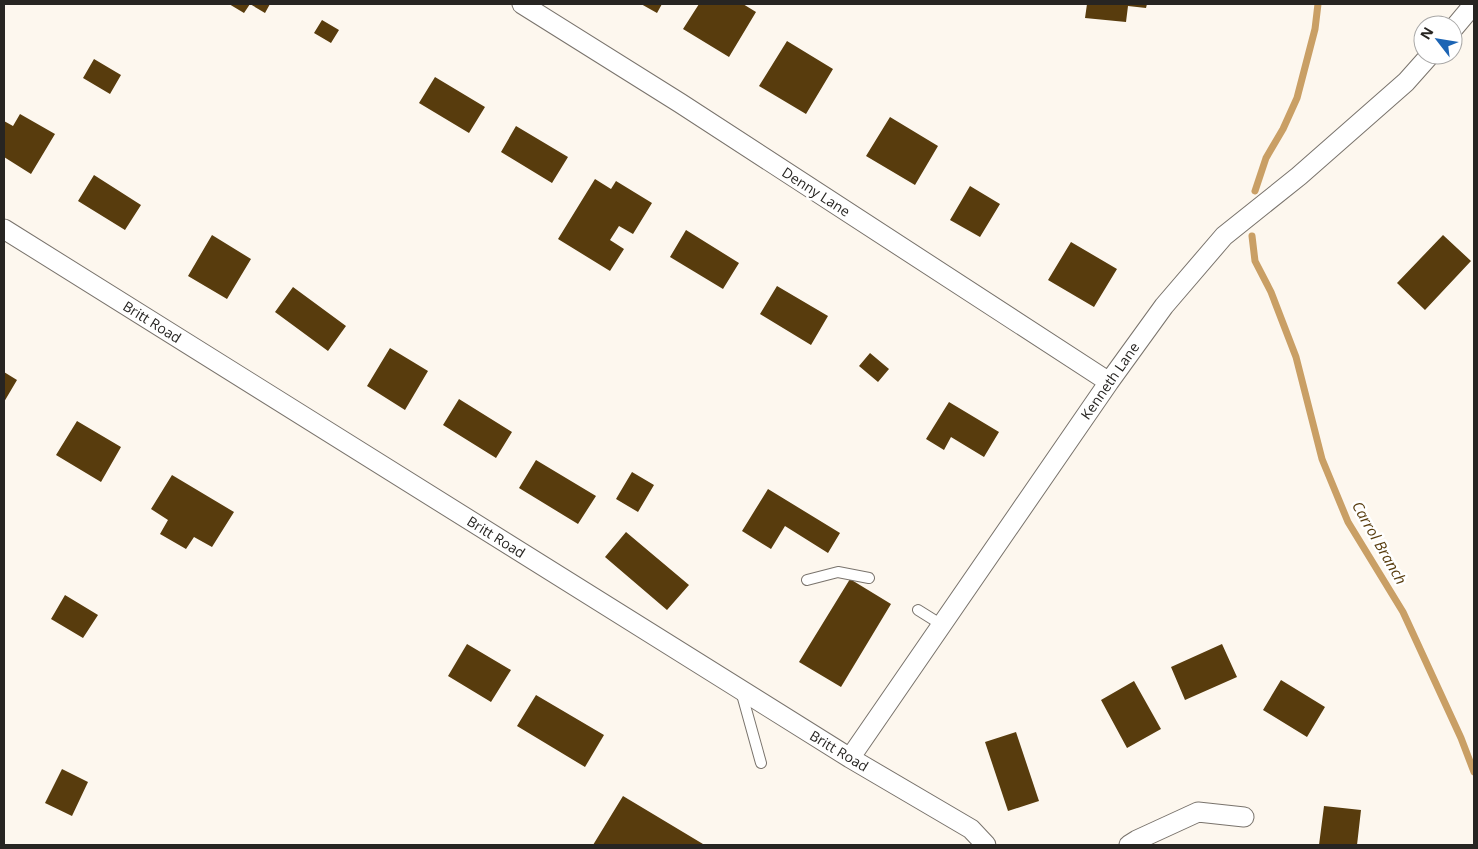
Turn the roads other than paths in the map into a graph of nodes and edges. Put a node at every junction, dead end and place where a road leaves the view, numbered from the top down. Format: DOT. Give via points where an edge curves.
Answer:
graph roads {
  1 [pos="522,4"];
  2 [pos="1474,4"];
  3 [pos="1463,17"];
  4 [pos="1421,65"];
  5 [pos="4,229"];
  6 [pos="1109,382"];
  7 [pos="868,578"];
  8 [pos="807,580"];
  9 [pos="918,610"];
  10 [pos="942,625"];
  11 [pos="741,690"];
  12 [pos="850,758"];
  13 [pos="760,763"];
  14 [pos="1244,817"];
  15 [pos="986,845"];
  16 [pos="1129,845"];
  1 -- 6 [label="street, Denny Lane"];
  2 -- 3 [label="street"];
  4 -- 6 [label="street, Kenneth Lane" via="1299,176 1224,236 1164,306"];
  5 -- 11 [label="street, Britt Road"];
  6 -- 10 [label="street, Kenneth Lane"];
  7 -- 8 [label="lane" via="838,572"];
  9 -- 10 [label="lane"];
  10 -- 12 [label="street, Kenneth Lane"];
  11 -- 12 [label="street, Britt Road"];
  11 -- 13 [label="lane"];
  12 -- 15 [label="street, Britt Road" via="971,829"];
  14 -- 16 [label="street" via="1198,812"];
}
